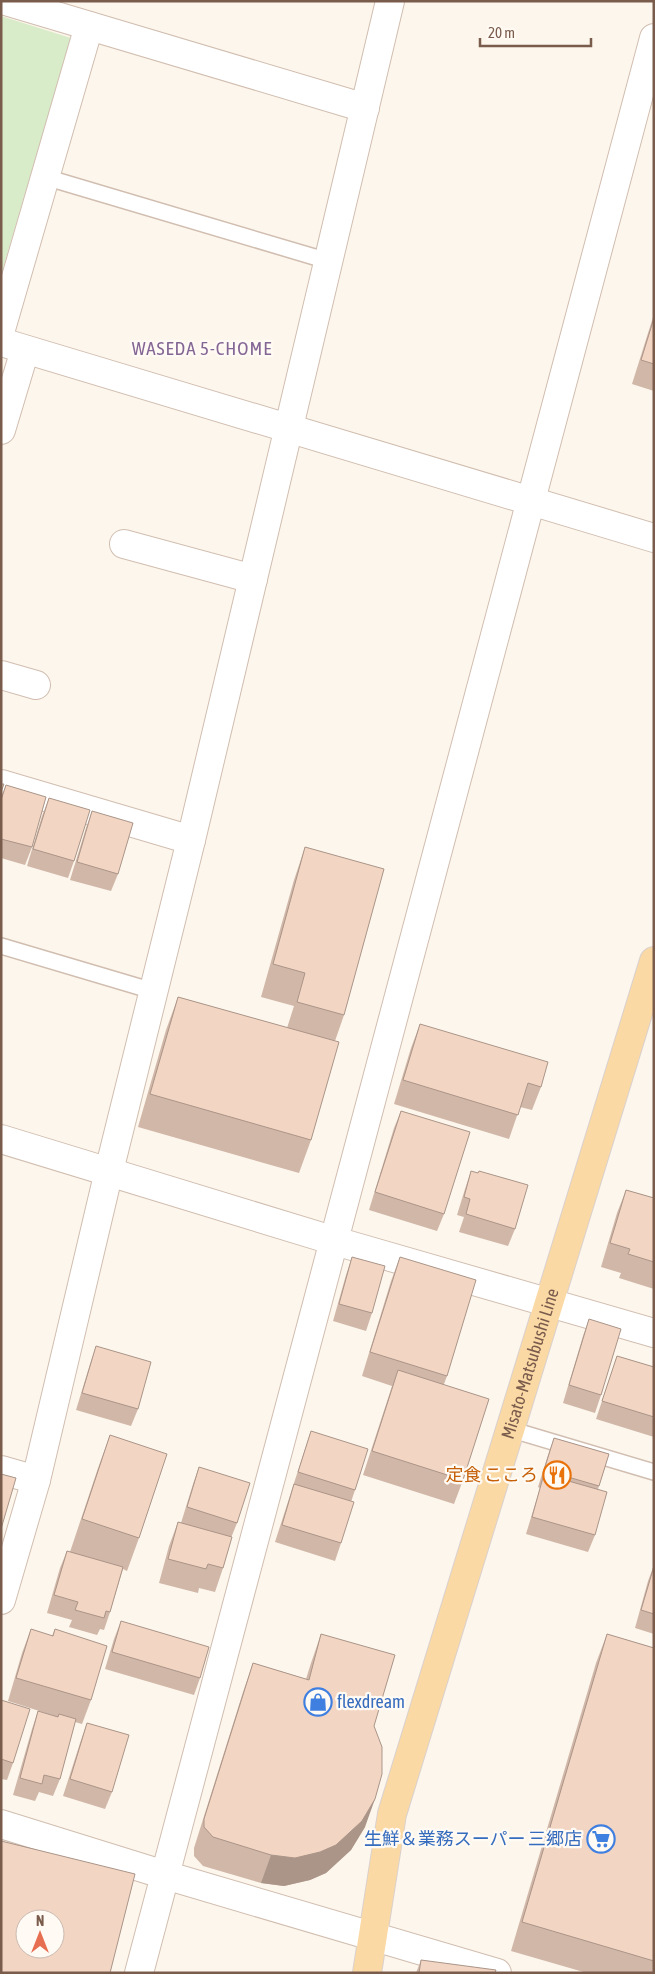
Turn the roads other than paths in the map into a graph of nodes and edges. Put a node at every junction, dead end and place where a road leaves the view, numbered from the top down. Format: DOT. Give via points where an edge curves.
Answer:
graph roads {
  1 [pos="6,1"];
  2 [pos="390,1"];
  3 [pos="89,26"];
  4 [pos="654,38"];
  5 [pos="365,108"];
  6 [pos="45,177"];
  7 [pos="328,261"];
  8 [pos="1,329"];
  9 [pos="13,346"];
  10 [pos="288,428"];
  11 [pos="1,430"];
  12 [pos="531,501"];
  13 [pos="654,538"];
  14 [pos="124,544"];
  15 [pos="253,579"];
  16 [pos="1,674"];
  17 [pos="36,685"];
  18 [pos="1,784"];
  19 [pos="191,840"];
  20 [pos="1,946"];
  21 [pos="654,961"];
  22 [pos="153,991"];
  23 [pos="1,1139"];
  24 [pos="109,1171"];
  25 [pos="335,1241"];
  26 [pos="549,1302"];
  27 [pos="654,1333"];
  28 [pos="510,1429"];
  29 [pos="1,1470"];
  30 [pos="654,1472"];
  31 [pos="36,1480"];
  32 [pos="1,1600"];
  33 [pos="1,1824"];
  34 [pos="165,1876"];
  35 [pos="372,1936"];
  36 [pos="139,1973"];
  37 [pos="367,1973"];
  38 [pos="497,1973"];
  1 -- 3 [label="street"];
  2 -- 5 [label="street"];
  3 -- 5 [label="street"];
  3 -- 6 [label="street"];
  4 -- 12 [label="street"];
  5 -- 7 [label="street"];
  6 -- 7 [label="lane"];
  6 -- 8 [label="street"];
  7 -- 10 [label="street"];
  9 -- 10 [label="street"];
  9 -- 11 [label="street"];
  10 -- 12 [label="street"];
  10 -- 15 [label="street"];
  12 -- 13 [label="street"];
  12 -- 25 [label="street"];
  14 -- 15 [label="street"];
  15 -- 19 [label="street"];
  16 -- 17 [label="street"];
  18 -- 19 [label="street"];
  19 -- 22 [label="street"];
  20 -- 22 [label="lane"];
  21 -- 26 [label="main road, Misato-Matsubushi Line"];
  22 -- 24 [label="street"];
  23 -- 24 [label="street"];
  24 -- 25 [label="street"];
  24 -- 31 [label="street"];
  25 -- 26 [label="street"];
  25 -- 34 [label="street"];
  26 -- 27 [label="street"];
  26 -- 28 [label="main road, Misato-Matsubushi Line"];
  28 -- 30 [label="lane"];
  28 -- 35 [label="main road, Misato-Matsubushi Line" via="392,1814"];
  29 -- 31 [label="street"];
  31 -- 32 [label="street"];
  33 -- 34 [label="street"];
  34 -- 35 [label="street"];
  34 -- 36 [label="street"];
  35 -- 37 [label="main road, Misato-Matsubushi Line"];
  35 -- 38 [label="street"];
}
